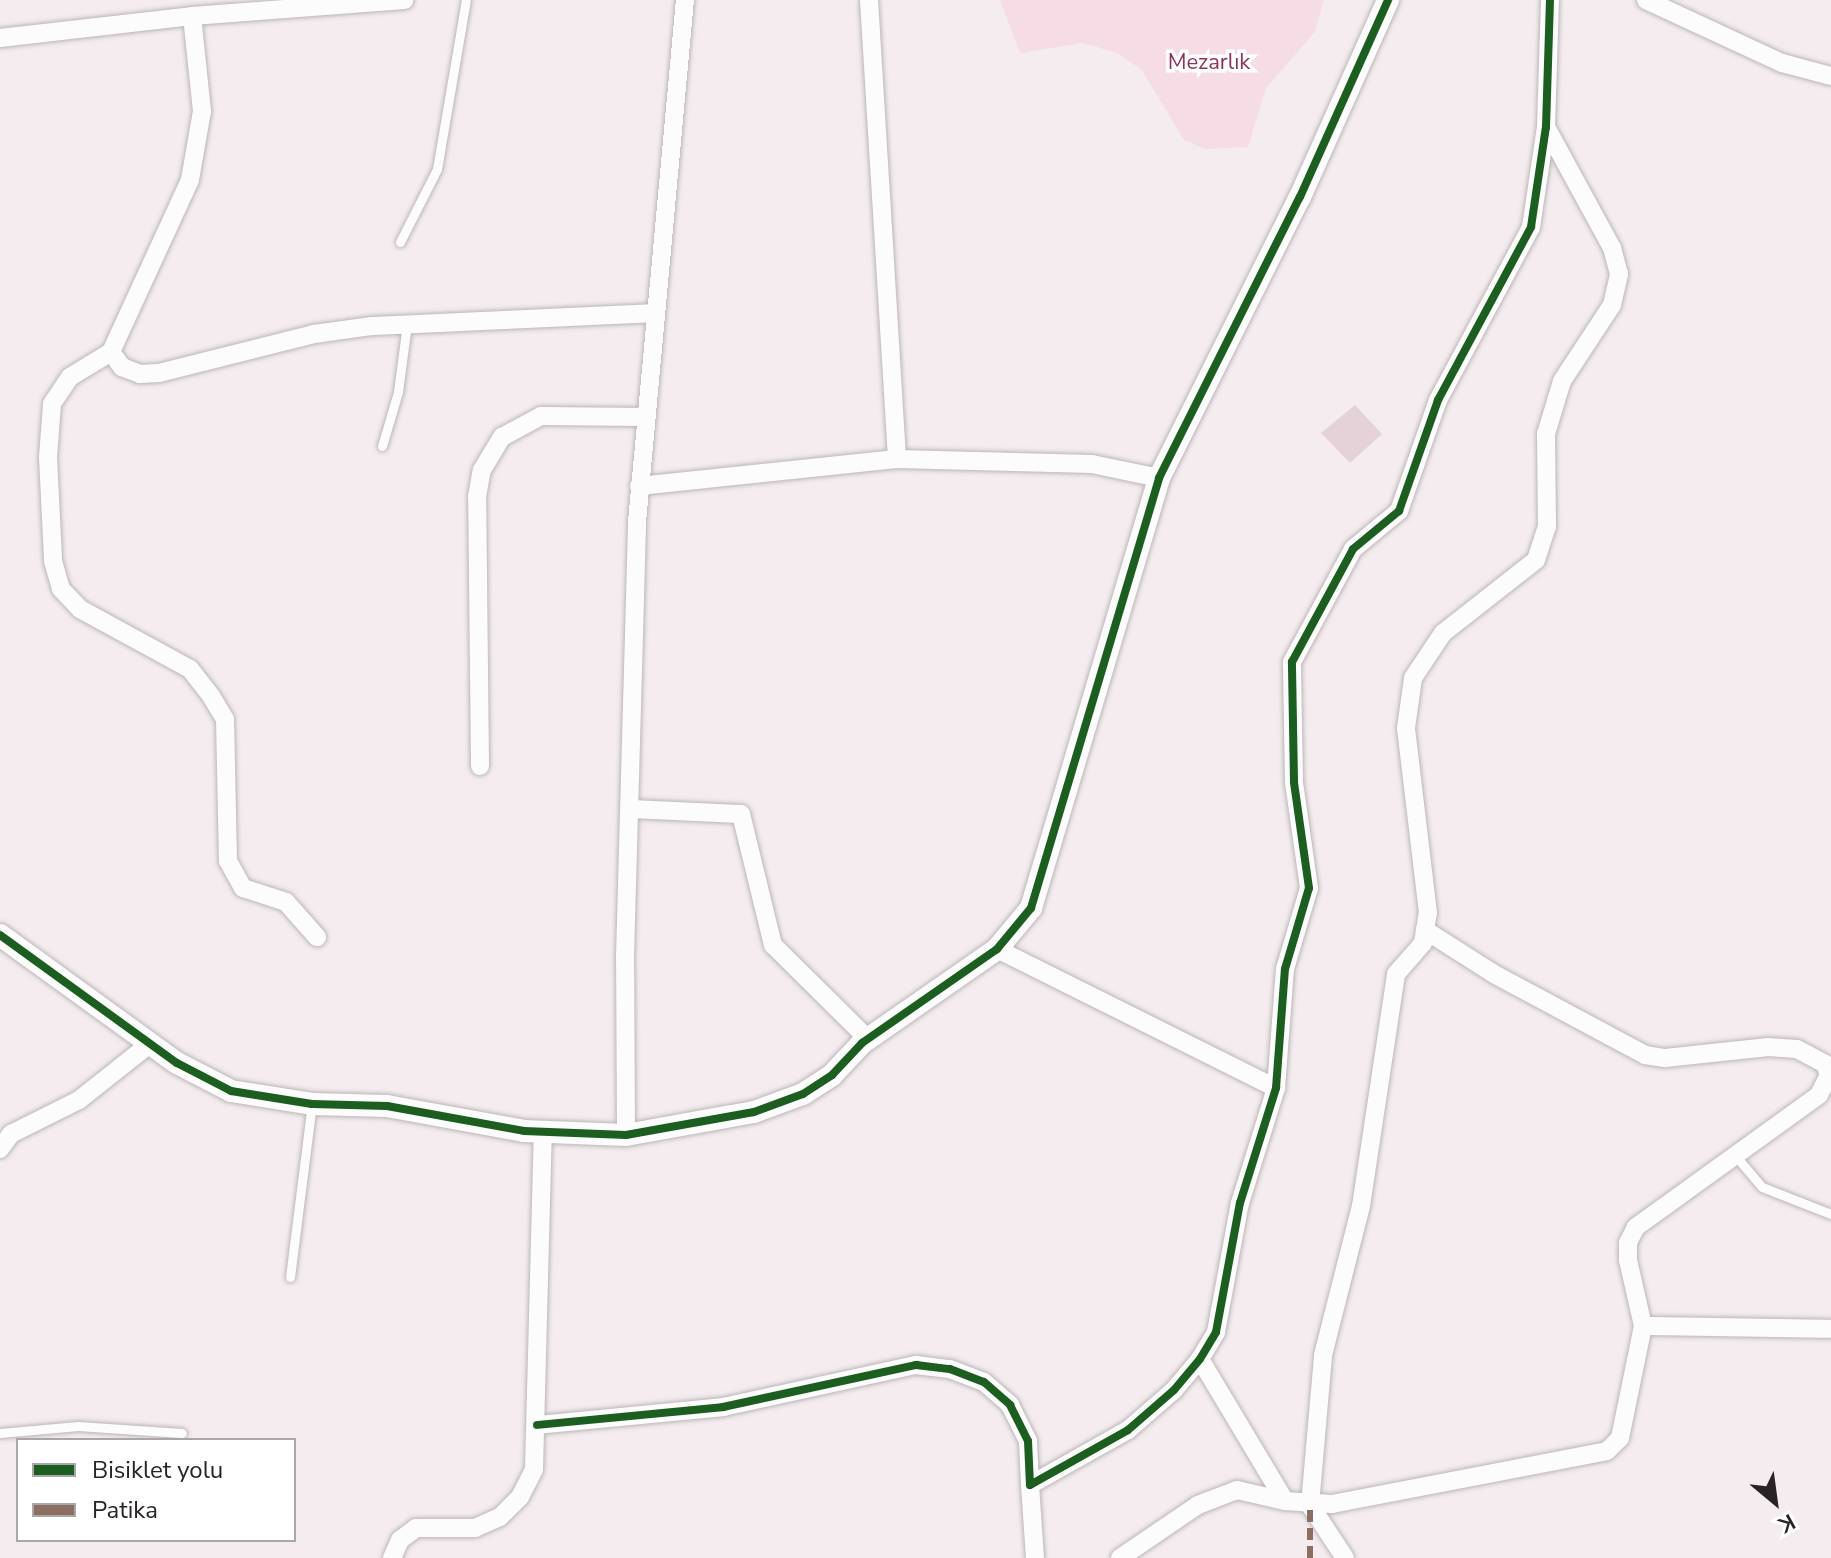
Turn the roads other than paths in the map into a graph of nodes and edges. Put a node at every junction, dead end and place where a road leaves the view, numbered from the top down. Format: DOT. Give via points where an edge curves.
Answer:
graph roads {
  1 [pos="404,0"];
  2 [pos="466,0"];
  3 [pos="685,0"];
  4 [pos="869,0"];
  5 [pos="1388,0"];
  6 [pos="1550,0"];
  7 [pos="1646,0"];
  8 [pos="192,16"];
  9 [pos="0,38"];
  10 [pos="1831,76"];
  11 [pos="1546,127"];
  12 [pos="400,242"];
  13 [pos="653,313"];
  14 [pos="407,324"];
  15 [pos="111,352"];
  16 [pos="643,417"];
  17 [pos="382,446"];
  18 [pos="897,459"];
  19 [pos="1159,478"];
  20 [pos="639,486"];
  21 [pos="480,766"];
  22 [pos="630,809"];
  23 [pos="1425,930"];
  24 [pos="0,935"];
  25 [pos="317,937"];
  26 [pos="997,949"];
  27 [pos="868,1039"];
  28 [pos="151,1043"];
  29 [pos="1276,1088"];
  30 [pos="312,1104"];
  31 [pos="543,1133"];
  32 [pos="626,1135"];
  33 [pos="0,1149"];
  34 [pos="1734,1154"];
  35 [pos="1831,1214"];
  36 [pos="290,1277"];
  37 [pos="1643,1326"];
  38 [pos="1831,1329"];
  39 [pos="1200,1359"];
  40 [pos="537,1425"];
  41 [pos="0,1433"];
  42 [pos="182,1433"];
  43 [pos="1030,1485"];
  44 [pos="1285,1501"];
  45 [pos="1310,1505"];
  46 [pos="392,1558"];
  47 [pos="1035,1558"];
  48 [pos="1120,1558"];
  49 [pos="1345,1558"];
  1 -- 8 [label="street"];
  2 -- 12 [label="lane" via="437,169"];
  3 -- 13 [label="street"];
  4 -- 18 [label="street"];
  5 -- 19 [label="street" via="1300,197"];
  6 -- 11 [label="street"];
  7 -- 10 [label="street" via="1782,63"];
  8 -- 9 [label="street"];
  8 -- 15 [label="street" via="202,111 190,180"];
  11 -- 23 [label="street" via="1607,236 1619,274 1612,305 1562,381 1546,434 1547,527 1536,560 1443,633 1413,678 1406,728 1428,913"];
  11 -- 29 [label="street" via="1531,227 1438,400 1399,511 1353,549 1292,662 1294,782 1309,888 1285,969"];
  13 -- 14 [label="street"];
  13 -- 16 [label="street"];
  14 -- 15 [label="street" via="314,334 159,373 140,374 122,367"];
  14 -- 17 [label="lane" via="398,392"];
  15 -- 25 [label="street" via="70,377 52,404 48,472 53,561 61,589 80,609 190,669 211,696 225,719 228,861 243,888 286,902"];
  16 -- 20 [label="street"];
  16 -- 21 [label="street" via="528,420 502,437 482,470 477,497"];
  18 -- 19 [label="street" via="1092,464"];
  18 -- 20 [label="street"];
  19 -- 26 [label="street" via="1031,908"];
  20 -- 22 [label="street"];
  22 -- 27 [label="street" via="741,814 749,828 773,945"];
  22 -- 32 [label="street"];
  23 -- 34 [label="street" via="1494,974 1645,1055 1665,1058 1768,1047 1797,1049 1825,1064 1829,1075 1819,1095"];
  23 -- 45 [label="street" via="1423,943 1396,974 1361,1206 1323,1355"];
  24 -- 28 [label="street"];
  26 -- 27 [label="street"];
  26 -- 29 [label="street"];
  27 -- 32 [label="street" via="832,1075 803,1094 712,1123"];
  28 -- 30 [label="street" via="231,1091"];
  28 -- 33 [label="street" via="79,1100 11,1134"];
  29 -- 39 [label="street" via="1240,1203 1216,1332"];
  30 -- 31 [label="street" via="387,1106"];
  30 -- 36 [label="lane"];
  31 -- 32 [label="street"];
  31 -- 40 [label="street"];
  34 -- 35 [label="lane" via="1762,1187"];
  34 -- 37 [label="street" via="1636,1227 1628,1243 1628,1260"];
  37 -- 38 [label="street"];
  37 -- 45 [label="street" via="1620,1438 1607,1451 1528,1470"];
  39 -- 43 [label="street" via="1128,1430"];
  39 -- 44 [label="street"];
  40 -- 43 [label="street" via="723,1407 916,1365 950,1369 984,1382 1010,1405 1028,1441"];
  40 -- 46 [label="street" via="534,1469 510,1509 475,1528 416,1528 400,1540"];
  41 -- 42 [label="lane" via="78,1426"];
  43 -- 47 [label="street"];
  44 -- 45 [label="street"];
  44 -- 48 [label="street" via="1237,1490 1198,1505"];
  45 -- 49 [label="street"];
}
